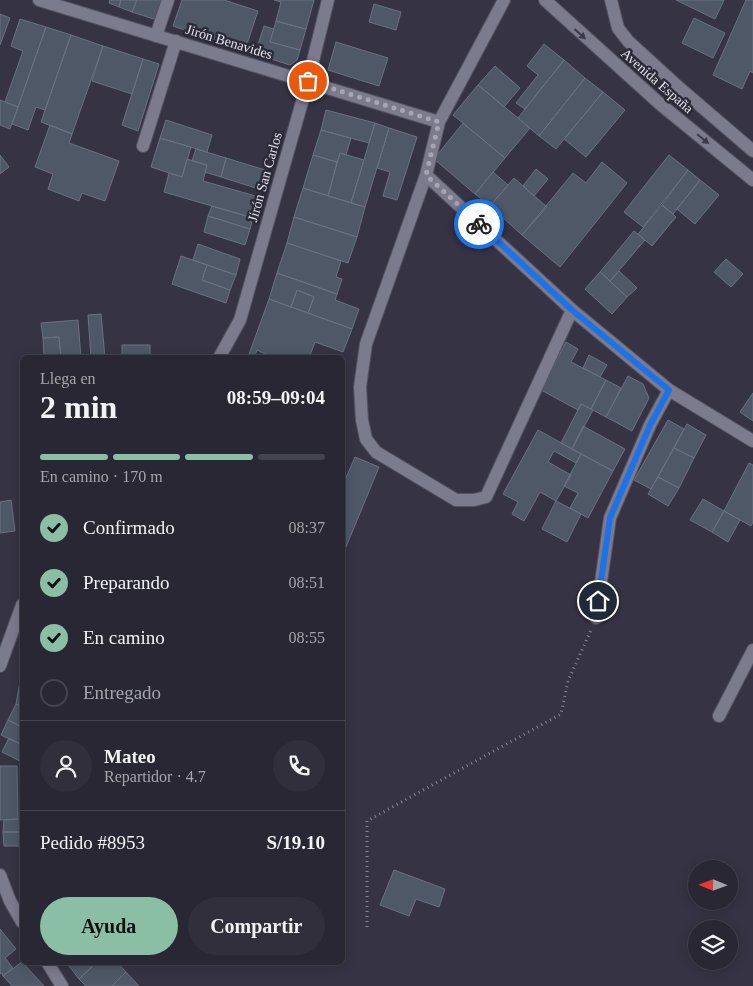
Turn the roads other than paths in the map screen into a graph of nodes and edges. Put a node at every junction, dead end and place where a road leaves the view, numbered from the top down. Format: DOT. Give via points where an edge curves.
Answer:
graph roads {
  1 [pos="39,0"];
  2 [pos="168,0"];
  3 [pos="328,0"];
  4 [pos="504,0"];
  5 [pos="545,0"];
  6 [pos="611,0"];
  7 [pos="156,36"];
  8 [pos="176,42"];
  9 [pos="308,81"];
  10 [pos="439,122"];
  11 [pos="142,146"];
  12 [pos="753,151"];
  13 [pos="426,175"];
  14 [pos="753,180"];
  15 [pos="572,310"];
  16 [pos="221,355"];
  17 [pos="669,390"];
  18 [pos="753,441"];
  19 [pos="20,611"];
  20 [pos="596,618"];
  21 [pos="753,650"];
  22 [pos="0,666"];
  23 [pos="720,716"];
  24 [pos="0,875"];
  25 [pos="5,900"];
  26 [pos="20,919"];
  27 [pos="49,965"];
  28 [pos="62,986"];
  1 -- 7 [label="street, Jirón Benavides"];
  2 -- 7 [label="street"];
  3 -- 9 [label="street, Jirón San Carlos"];
  4 -- 10 [label="street"];
  5 -- 14 [label="street, Avenida España, one-way" via="660,104"];
  6 -- 12 [label="street, Avenida España" via="618,28 628,41"];
  7 -- 8 [label="street, Jirón Benavides"];
  8 -- 9 [label="street, Jirón Benavides"];
  8 -- 11 [label="street"];
  9 -- 10 [label="street, Jirón Benavides"];
  9 -- 16 [label="street, Jirón San Carlos" via="240,320"];
  10 -- 13 [label="street"];
  13 -- 15 [label="street"];
  13 -- 15 [label="street" via="366,344 361,404 366,439 376,452 456,500 486,497"];
  15 -- 17 [label="street"];
  17 -- 18 [label="street"];
  17 -- 20 [label="street" via="650,425 610,518"];
  19 -- 22 [label="street"];
  21 -- 23 [label="street"];
  24 -- 25 [label="street"];
  25 -- 26 [label="street"];
  27 -- 28 [label="street"];
}
